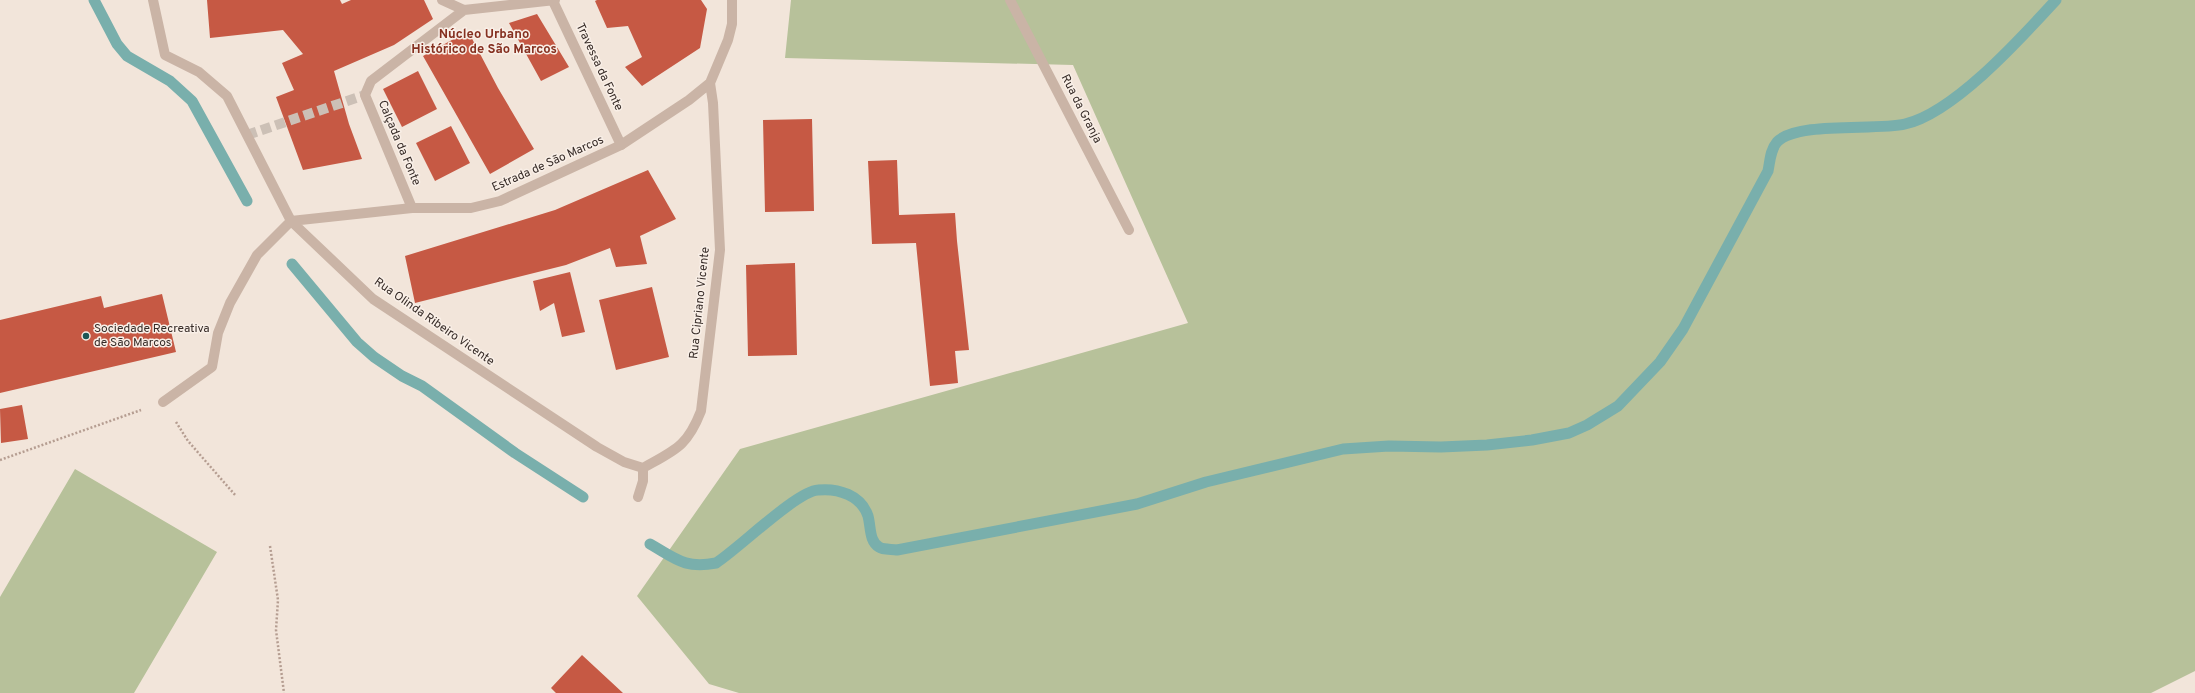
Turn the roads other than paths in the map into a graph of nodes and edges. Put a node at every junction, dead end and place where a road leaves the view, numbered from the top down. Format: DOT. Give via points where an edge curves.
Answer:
graph roads {
  1 [pos="153,0"];
  2 [pos="442,0"];
  3 [pos="554,0"];
  4 [pos="732,0"];
  5 [pos="1010,0"];
  6 [pos="464,10"];
  7 [pos="710,83"];
  8 [pos="620,145"];
  9 [pos="412,208"];
  10 [pos="291,221"];
  11 [pos="1129,230"];
  12 [pos="163,402"];
  13 [pos="644,468"];
  14 [pos="638,497"];
  1 -- 10 [label="street, Rua Olinda Ribeiro Vicente" via="165,55 199,72 227,96"];
  2 -- 6 [label="street"];
  3 -- 6 [label="street"];
  3 -- 8 [label="street, Travessa da Fonte"];
  4 -- 7 [label="street, Estrada de São Marcos" via="732,24 728,40"];
  5 -- 11 [label="street, Rua da Granja"];
  6 -- 9 [label="street, Calçada da Fonte" via="371,81 365,95"];
  7 -- 8 [label="street, Estrada de São Marcos" via="689,100"];
  7 -- 13 [label="street, Rua Cipriano Vicente" via="720,250 701,411 693,432 679,447"];
  8 -- 9 [label="street, Estrada de São Marcos" via="500,201 471,208"];
  9 -- 10 [label="street, Estrada de São Marcos"];
  10 -- 12 [label="street" via="256,255 230,303 218,333 212,367"];
  10 -- 13 [label="street, Rua Olinda Ribeiro Vicente" via="373,299 596,447 624,462"];
  13 -- 14 [label="street"];
}
